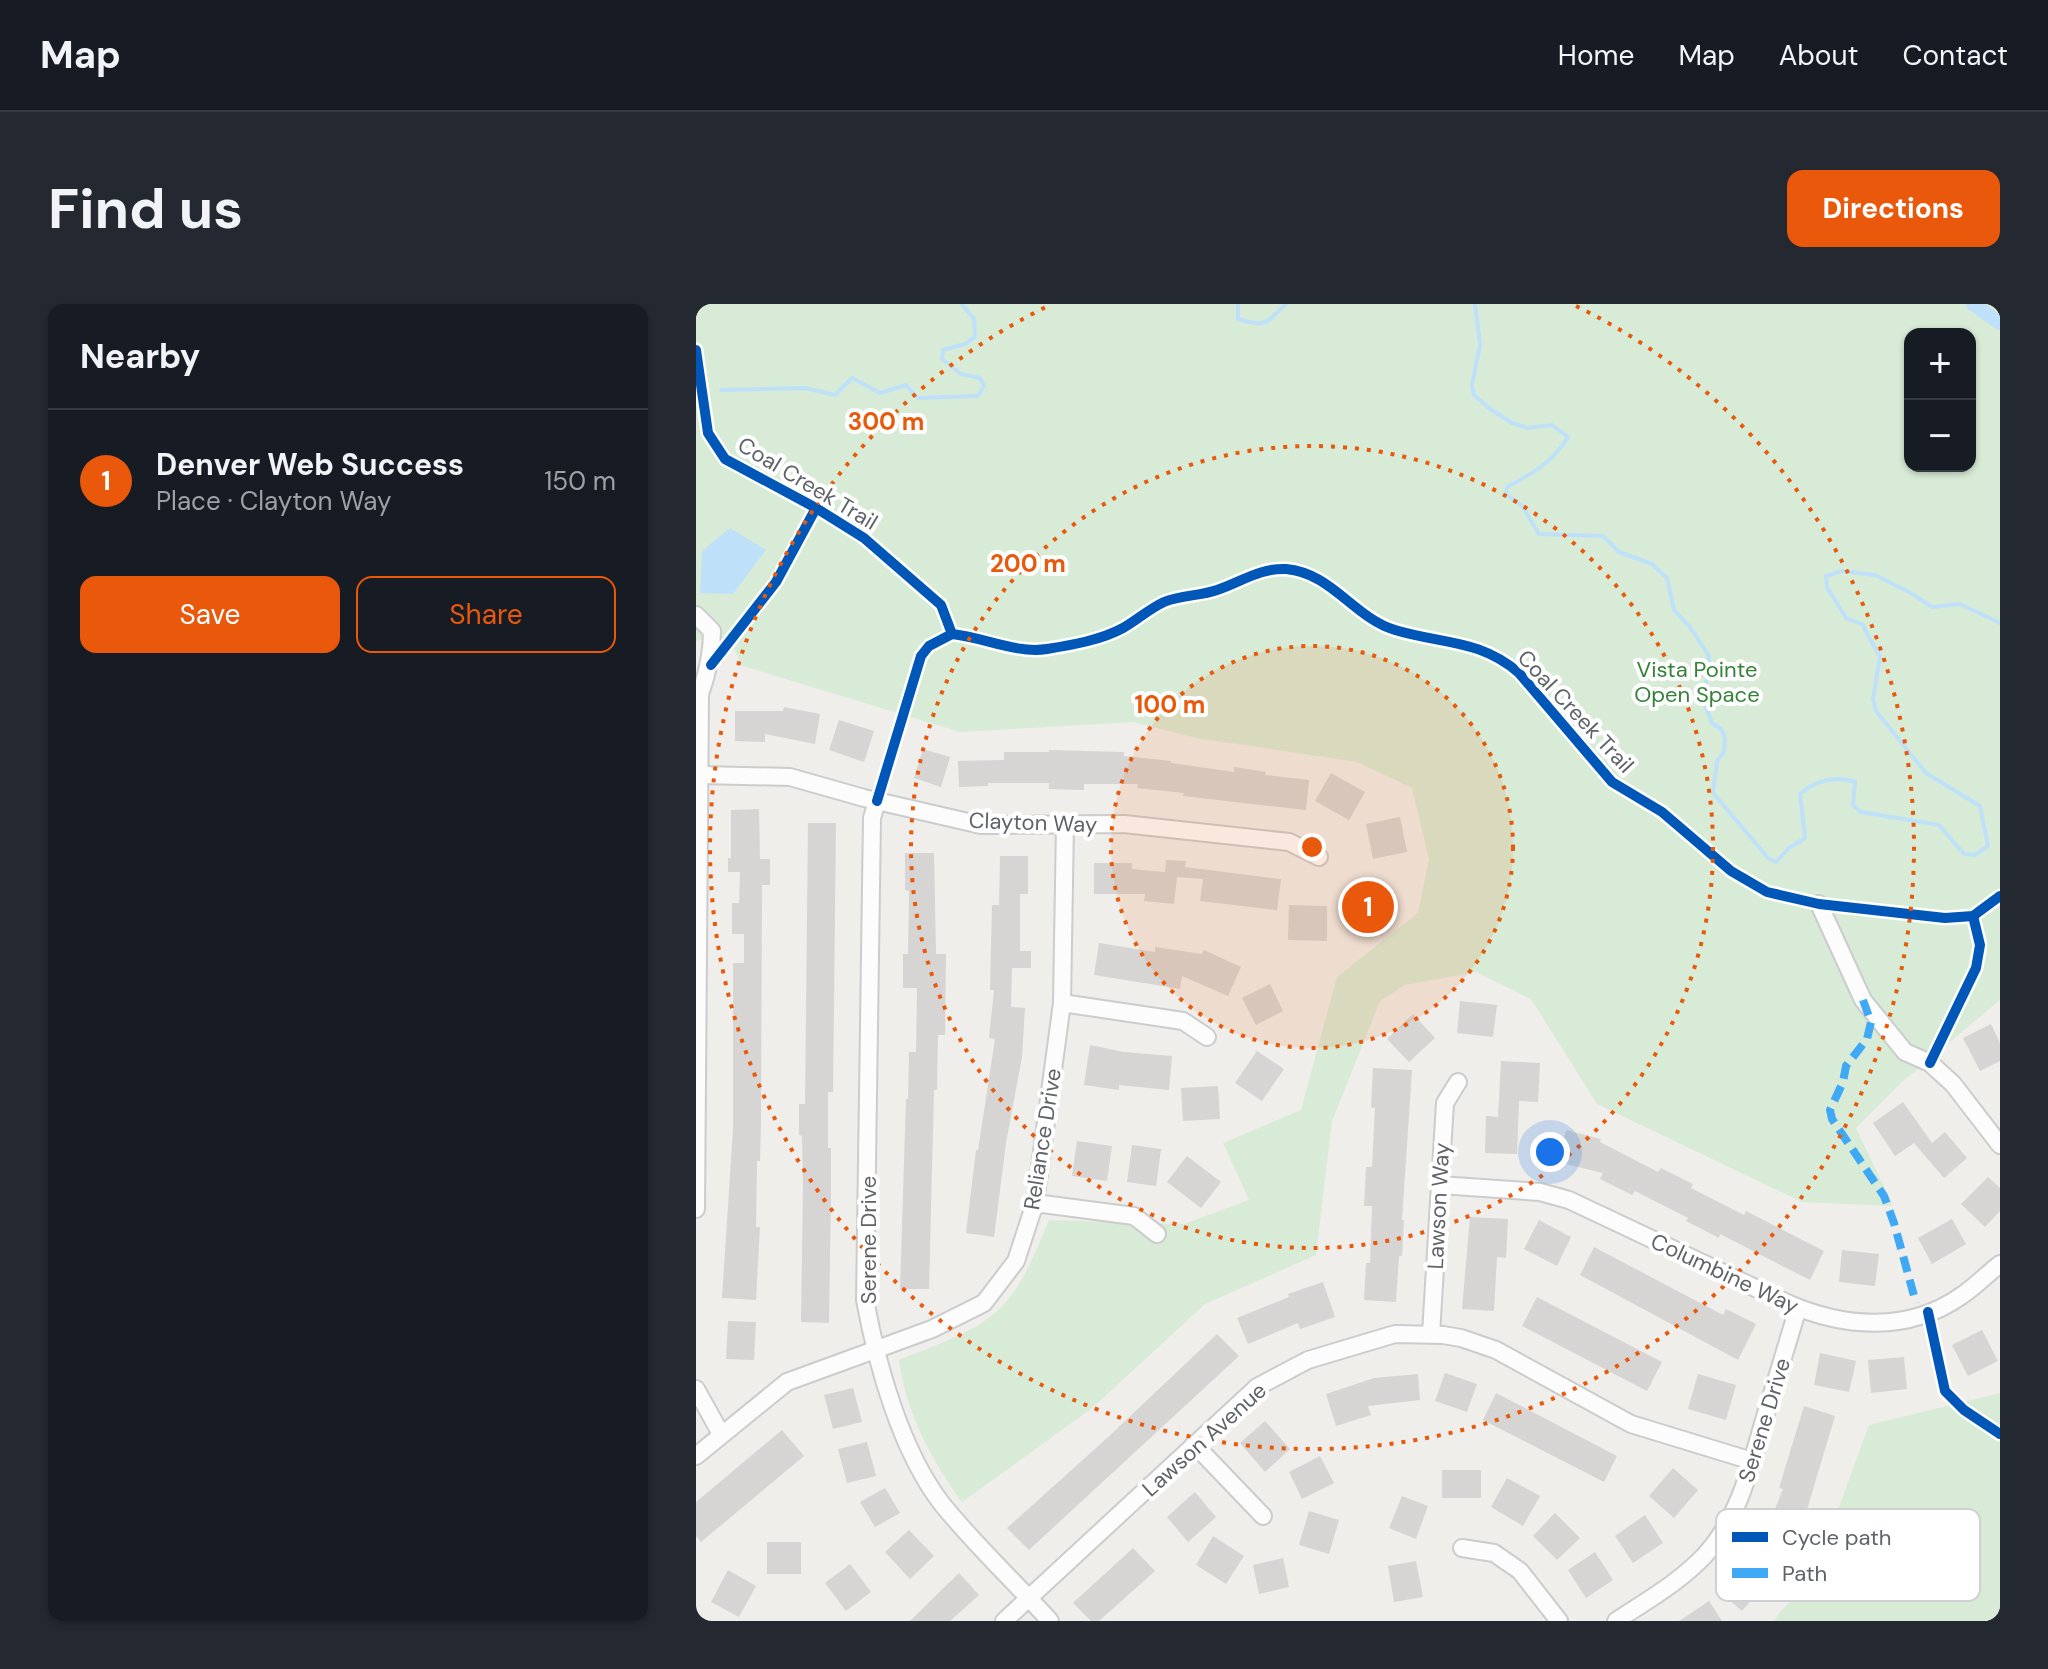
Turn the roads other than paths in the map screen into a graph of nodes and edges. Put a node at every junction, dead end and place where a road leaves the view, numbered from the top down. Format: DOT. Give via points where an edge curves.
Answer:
graph roads {
  1 [pos="696,615"];
  2 [pos="701,775"];
  3 [pos="877,801"];
  4 [pos="1065,824"];
  5 [pos="1319,857"];
  6 [pos="1819,904"];
  7 [pos="696,961"];
  8 [pos="1062,1003"];
  9 [pos="1207,1037"];
  10 [pos="1458,1082"];
  11 [pos="2000,1145"];
  12 [pos="1440,1185"];
  13 [pos="1035,1203"];
  14 [pos="696,1209"];
  15 [pos="1157,1234"];
  16 [pos="2000,1264"];
  17 [pos="1798,1308"];
  18 [pos="1431,1334"];
  19 [pos="874,1350"];
  20 [pos="696,1389"];
  21 [pos="721,1434"];
  22 [pos="1194,1444"];
  23 [pos="696,1456"];
  24 [pos="1752,1461"];
  25 [pos="1735,1509"];
  26 [pos="1263,1516"];
  27 [pos="1716,1541"];
  28 [pos="1462,1548"];
  29 [pos="1029,1598"];
  30 [pos="1004,1621"];
  31 [pos="1050,1621"];
  32 [pos="1559,1621"];
  33 [pos="1616,1621"];
  1 -- 2 [label="street" via="712,631 711,665 700,694"];
  2 -- 3 [label="street, Clayton Way" via="790,777"];
  2 -- 7 [label="street"];
  3 -- 4 [label="street, Clayton Way" via="981,825"];
  3 -- 19 [label="street, Serene Drive" via="872,818 865,1300"];
  4 -- 5 [label="street, Clayton Way" via="1124,824 1289,842"];
  4 -- 8 [label="street, Reliance Drive"];
  6 -- 11 [label="street" via="1863,1000 1905,1052 1930,1063 1953,1084"];
  7 -- 14 [label="street"];
  8 -- 9 [label="street" via="1183,1021"];
  8 -- 13 [label="street, Reliance Drive"];
  10 -- 12 [label="street, Lawson Way" via="1445,1103"];
  12 -- 17 [label="street, Columbine Way" via="1540,1192 1569,1200"];
  12 -- 18 [label="street, Lawson Way"];
  13 -- 15 [label="street" via="1134,1216"];
  13 -- 19 [label="street, Reliance Drive" via="1016,1261 984,1303"];
  16 -- 17 [label="street, Columbine Way" via="1961,1297 1904,1321 1849,1321"];
  17 -- 24 [label="street, Serene Drive"];
  18 -- 22 [label="street, Lawson Avenue" via="1395,1334 1308,1360 1257,1387"];
  18 -- 24 [label="street, Lawson Avenue" via="1496,1350 1631,1424"];
  19 -- 21 [label="street, Reliance Drive" via="787,1382"];
  19 -- 29 [label="street, Serene Drive" via="923,1475"];
  20 -- 21 [label="street"];
  21 -- 23 [label="street, Reliance Drive"];
  22 -- 26 [label="street"];
  22 -- 29 [label="street, Lawson Avenue"];
  24 -- 25 [label="street, Serene Drive"];
  27 -- 33 [label="street, Serene Drive" via="1683,1576"];
  28 -- 32 [label="street" via="1494,1553 1520,1571"];
  29 -- 30 [label="street, Lawson Avenue"];
  29 -- 31 [label="street, Serene Drive"];
}
